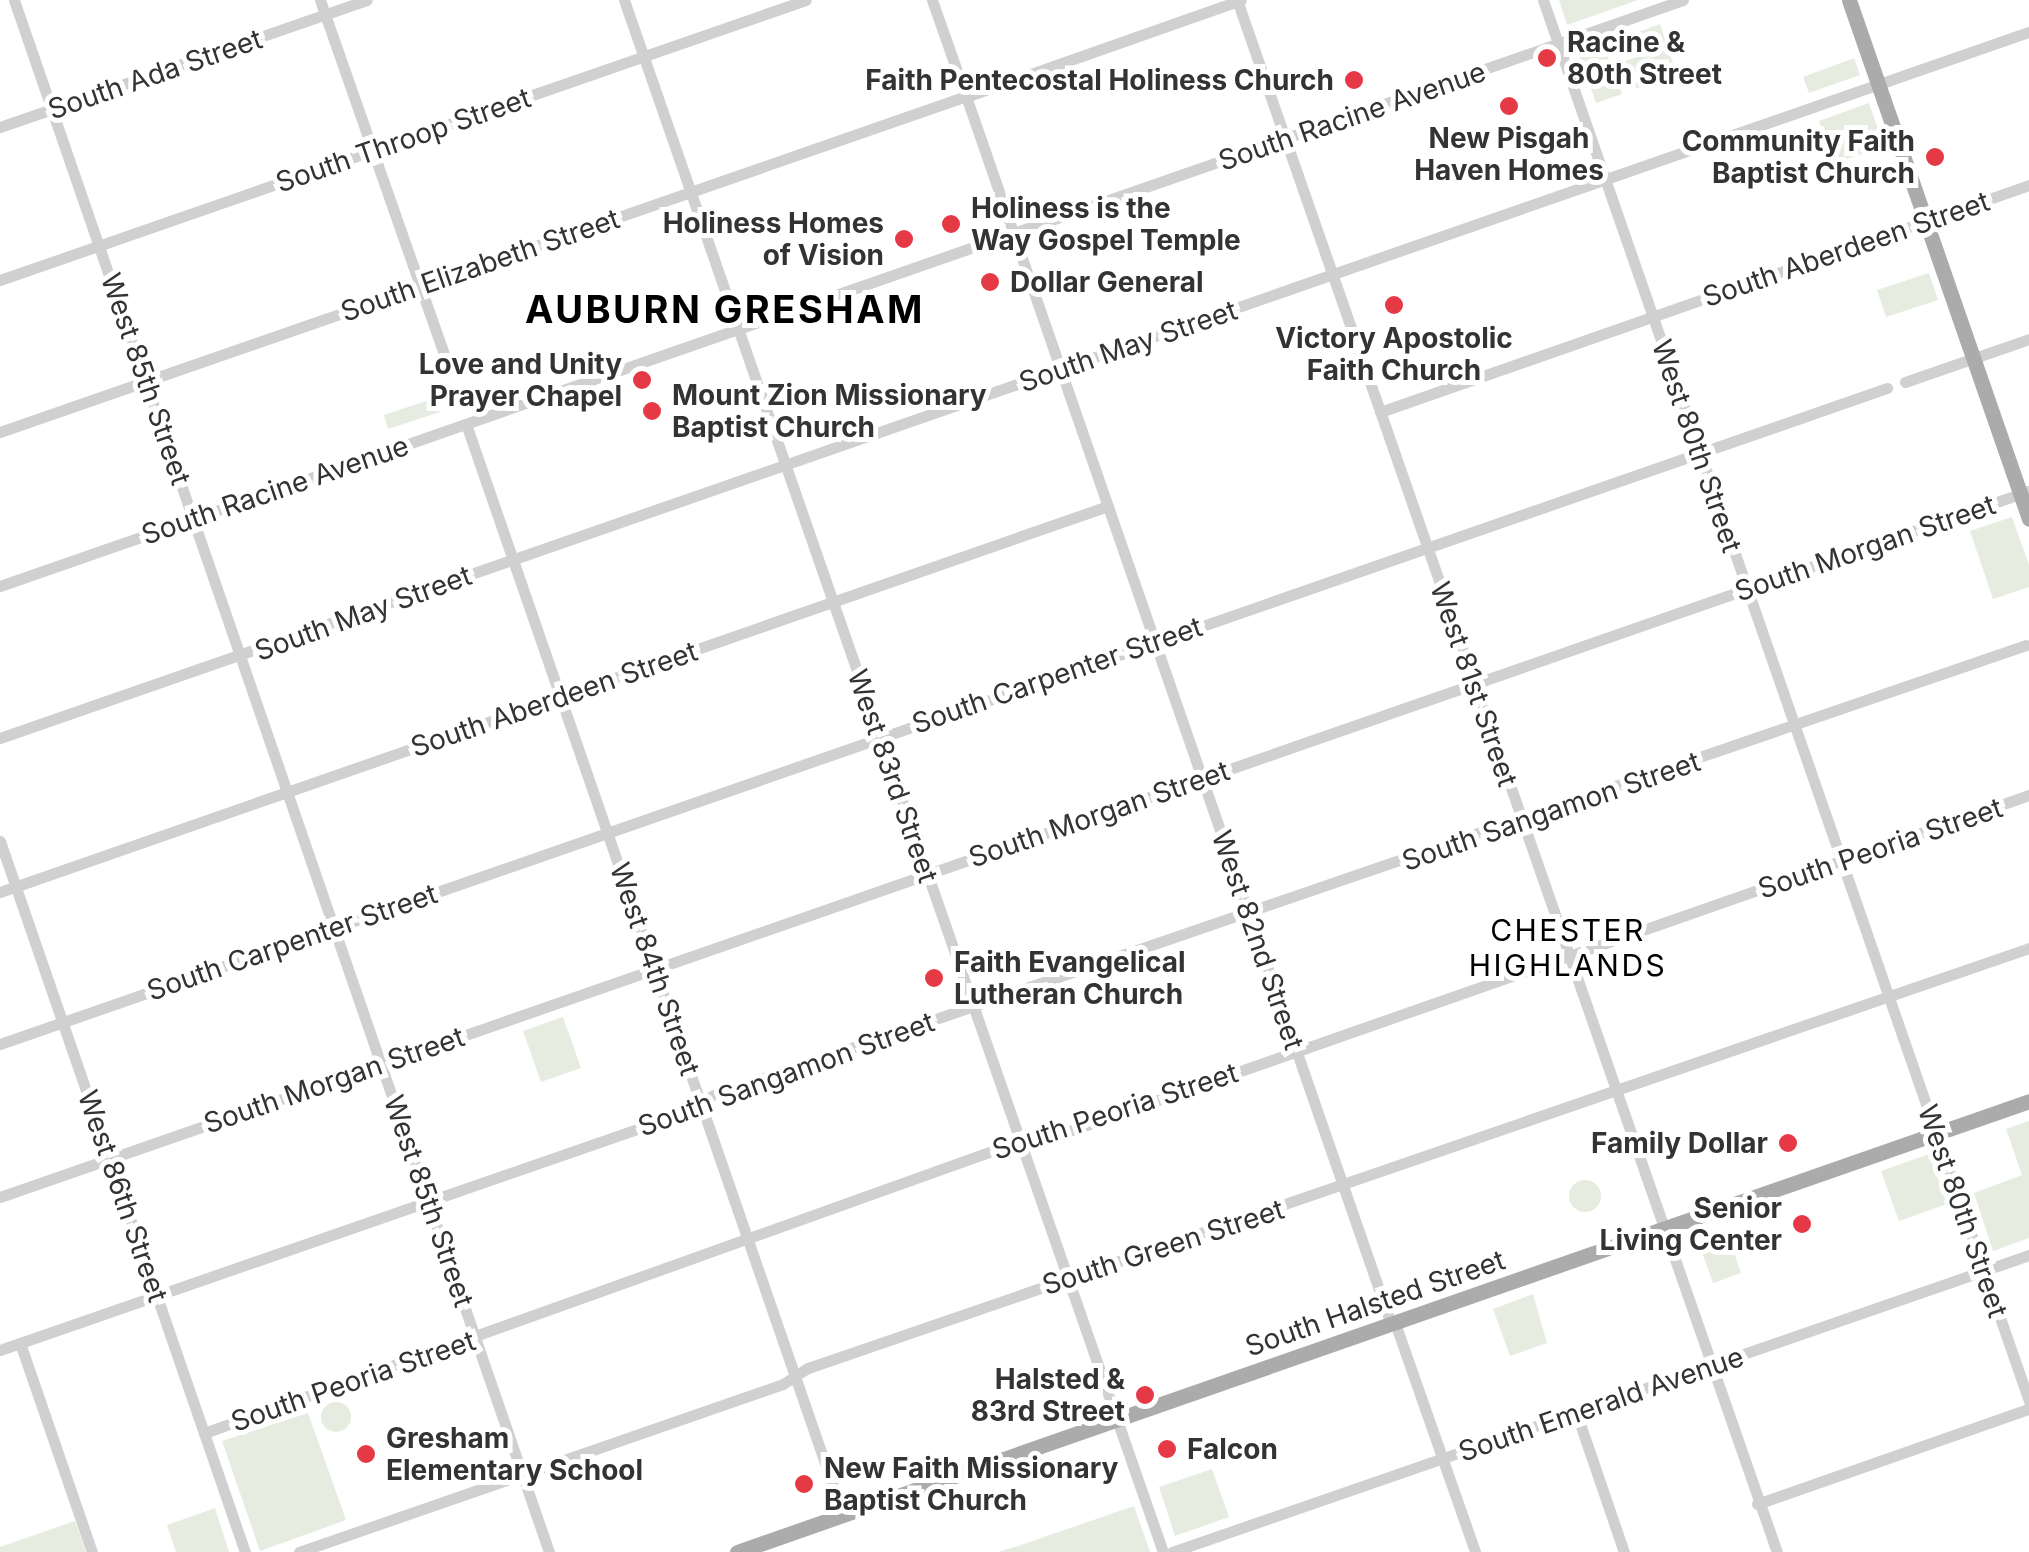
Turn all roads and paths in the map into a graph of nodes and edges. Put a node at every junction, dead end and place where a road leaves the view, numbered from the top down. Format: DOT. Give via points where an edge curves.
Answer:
graph roads {
  1 [pos="14,0"];
  2 [pos="320,0"];
  3 [pos="367,0"];
  4 [pos="624,0"];
  5 [pos="806,0"];
  6 [pos="932,0"];
  7 [pos="1239,0"];
  8 [pos="1543,0"];
  9 [pos="1684,0"];
  10 [pos="1849,0"];
  11 [pos="325,14"];
  12 [pos="2029,32"];
  13 [pos="1558,44"];
  14 [pos="644,56"];
  15 [pos="1878,85"];
  16 [pos="966,96"];
  17 [pos="52,110"];
  18 [pos="0,128"];
  19 [pos="1285,139"];
  20 [pos="372,151"];
  21 [pos="1606,180"];
  22 [pos="2029,185"];
  23 [pos="691,192"];
  24 [pos="1925,221"];
  25 [pos="1013,234"];
  26 [pos="100,245"];
  27 [pos="1332,276"];
  28 [pos="0,280"];
  29 [pos="420,286"];
  30 [pos="1653,316"];
  31 [pos="738,329"];
  32 [pos="2029,339"];
  33 [pos="444,355"];
  34 [pos="1973,358"];
  35 [pos="1060,369"];
  36 [pos="147,381"];
  37 [pos="1905,382"];
  38 [pos="1888,388"];
  39 [pos="1380,412"];
  40 [pos="466,424"];
  41 [pos="0,432"];
  42 [pos="1700,452"];
  43 [pos="786,465"];
  44 [pos="2025,493"];
  45 [pos="1108,506"];
  46 [pos="194,518"];
  47 [pos="2029,519"];
  48 [pos="1426,547"];
  49 [pos="513,559"];
  50 [pos="0,586"];
  51 [pos="1747,589"];
  52 [pos="833,602"];
  53 [pos="1154,641"];
  54 [pos="2026,645"];
  55 [pos="242,656"];
  56 [pos="1474,684"];
  57 [pos="561,696"];
  58 [pos="1794,725"];
  59 [pos="880,737"];
  60 [pos="0,738"];
  61 [pos="1202,778"];
  62 [pos="289,792"];
  63 [pos="2029,795"];
  64 [pos="1522,821"];
  65 [pos="608,832"];
  66 [pos="0,841"];
  67 [pos="1842,862"];
  68 [pos="927,874"];
  69 [pos="16,886"];
  70 [pos="0,892"];
  71 [pos="1250,916"];
  72 [pos="335,927"];
  73 [pos="2029,948"];
  74 [pos="1569,957"];
  75 [pos="655,968"];
  76 [pos="1888,997"];
  77 [pos="974,1008"];
  78 [pos="62,1022"];
  79 [pos="0,1044"];
  80 [pos="1296,1052"];
  81 [pos="382,1064"];
  82 [pos="1616,1093"];
  83 [pos="2029,1101"];
  84 [pos="701,1104"];
  85 [pos="1936,1133"];
  86 [pos="1021,1144"];
  87 [pos="110,1159"];
  88 [pos="1344,1188"];
  89 [pos="0,1197"];
  90 [pos="429,1202"];
  91 [pos="1663,1229"];
  92 [pos="748,1240"];
  93 [pos="2029,1255"];
  94 [pos="1984,1271"];
  95 [pos="1068,1280"];
  96 [pos="157,1296"];
  97 [pos="1393,1324"];
  98 [pos="476,1338"];
  99 [pos="20,1343"];
  100 [pos="0,1350"];
  101 [pos="1711,1366"];
  102 [pos="795,1375"];
  103 [pos="2029,1405"];
  104 [pos="1576,1412"];
  105 [pos="1117,1420"];
  106 [pos="204,1433"];
  107 [pos="1442,1458"];
  108 [pos="522,1474"];
  109 [pos="1757,1504"];
  110 [pos="844,1515"];
  111 [pos="1772,1548"];
  112 [pos="92,1552"];
  113 [pos="244,1552"];
  114 [pos="299,1552"];
  115 [pos="549,1552"];
  116 [pos="737,1552"];
  117 [pos="1163,1552"];
  118 [pos="1172,1552"];
  119 [pos="1475,1552"];
  120 [pos="1624,1552"];
  1 -- 17 [label="street, West 85th Street"];
  2 -- 11 [label="street"];
  3 -- 11 [label="street, South Ada Street"];
  4 -- 14 [label="street, West 83rd Street"];
  5 -- 14 [label="street, South Throop Street"];
  6 -- 16 [label="street, West 82nd Street"];
  7 -- 16 [label="street, South Elizabeth Street"];
  7 -- 19 [label="street, West 81st Street"];
  8 -- 13 [label="street, West 80th Street"];
  9 -- 13 [label="street, South Racine Avenue"];
  10 -- 15 [label="main road"];
  11 -- 17 [label="street, South Ada Street"];
  11 -- 20 [label="street"];
  12 -- 15 [label="street, South May Street"];
  13 -- 19 [label="street, South Racine Avenue"];
  13 -- 21 [label="street, West 80th Street"];
  14 -- 20 [label="street, South Throop Street"];
  14 -- 23 [label="street, West 83rd Street"];
  15 -- 21 [label="street, South May Street"];
  15 -- 24 [label="main road"];
  16 -- 23 [label="street, South Elizabeth Street"];
  16 -- 25 [label="street, West 82nd Street"];
  17 -- 18 [label="street, South Ada Street"];
  17 -- 26 [label="street, West 85th Street"];
  19 -- 25 [label="street, South Racine Avenue"];
  19 -- 27 [label="street, West 81st Street"];
  20 -- 26 [label="street, South Throop Street"];
  20 -- 29 [label="street"];
  21 -- 27 [label="street, South May Street"];
  21 -- 30 [label="street, West 80th Street"];
  22 -- 24 [label="street, South Aberdeen Street"];
  23 -- 29 [label="street, South Elizabeth Street"];
  23 -- 31 [label="street, West 83rd Street"];
  24 -- 30 [label="street, South Aberdeen Street"];
  24 -- 34 [label="main road"];
  25 -- 31 [label="street, South Racine Avenue"];
  25 -- 35 [label="street, West 82nd Street"];
  26 -- 28 [label="street, South Throop Street"];
  26 -- 36 [label="street, West 85th Street"];
  27 -- 35 [label="street, South May Street"];
  27 -- 39 [label="street, West 81st Street"];
  29 -- 33 [label="street"];
  29 -- 36 [label="street, South Elizabeth Street"];
  30 -- 39 [label="street, South Aberdeen Street"];
  30 -- 42 [label="street, West 80th Street"];
  31 -- 40 [label="street, South Racine Avenue"];
  31 -- 43 [label="street, West 83rd Street"];
  32 -- 34 [label="street"];
  34 -- 37 [label="street"];
  34 -- 44 [label="main road"];
  35 -- 43 [label="street, South May Street"];
  35 -- 45 [label="street, West 82nd Street"];
  36 -- 41 [label="street, South Elizabeth Street"];
  36 -- 46 [label="street, West 85th Street"];
  38 -- 42 [label="street, South Carpenter Street"];
  39 -- 48 [label="street, West 81st Street"];
  40 -- 46 [label="street, South Racine Avenue"];
  40 -- 49 [label="street, West 84th Street"];
  42 -- 48 [label="street, South Carpenter Street"];
  42 -- 51 [label="street, West 80th Street"];
  43 -- 49 [label="street, South May Street"];
  43 -- 52 [label="street, West 83rd Street"];
  44 -- 47 [label="main road"];
  44 -- 51 [label="street, South Morgan Street"];
  45 -- 52 [label="street, South Aberdeen Street"];
  45 -- 53 [label="street, West 82nd Street"];
  46 -- 50 [label="street, South Racine Avenue"];
  46 -- 55 [label="street, West 85th Street"];
  48 -- 53 [label="street, South Carpenter Street"];
  48 -- 56 [label="street, West 81st Street"];
  49 -- 55 [label="street, South May Street"];
  49 -- 57 [label="street, West 84th Street"];
  51 -- 56 [label="street, South Morgan Street"];
  51 -- 58 [label="street, West 80th Street"];
  52 -- 57 [label="street, South Aberdeen Street"];
  52 -- 59 [label="street, West 83rd Street"];
  53 -- 59 [label="street, South Carpenter Street"];
  53 -- 61 [label="street, West 82nd Street"];
  54 -- 58 [label="street, South Sangamon Street"];
  55 -- 60 [label="street, South May Street"];
  55 -- 62 [label="street, West 85th Street"];
  56 -- 61 [label="street, South Morgan Street"];
  56 -- 64 [label="street, West 81st Street"];
  57 -- 62 [label="street, South Aberdeen Street"];
  57 -- 65 [label="street, West 84th Street"];
  58 -- 64 [label="street, South Sangamon Street"];
  58 -- 67 [label="street, West 80th Street"];
  59 -- 65 [label="street, South Carpenter Street"];
  59 -- 68 [label="street, West 83rd Street"];
  61 -- 68 [label="street, South Morgan Street"];
  61 -- 71 [label="street, West 82nd Street"];
  62 -- 69 [label="street, South Aberdeen Street"];
  62 -- 72 [label="street, West 85th Street"];
  63 -- 67 [label="street, South Peoria Street"];
  64 -- 71 [label="street, South Sangamon Street"];
  64 -- 74 [label="street, West 81st Street"];
  65 -- 72 [label="street, South Carpenter Street"];
  65 -- 75 [label="street, West 84th Street"];
  66 -- 69 [label="street, West 86th Street"];
  67 -- 74 [label="street, South Peoria Street"];
  67 -- 76 [label="street, West 80th Street"];
  68 -- 75 [label="street, South Morgan Street"];
  68 -- 77 [label="street, West 83rd Street"];
  69 -- 70 [label="street, South Aberdeen Street"];
  69 -- 78 [label="street, West 86th Street"];
  71 -- 77 [label="street, South Sangamon Street"];
  71 -- 80 [label="street, West 82nd Street"];
  72 -- 78 [label="street, South Carpenter Street"];
  72 -- 81 [label="street, West 85th Street"];
  73 -- 76 [label="street, South Green Street"];
  74 -- 80 [label="street, South Peoria Street"];
  74 -- 82 [label="street, West 81st Street"];
  75 -- 81 [label="street, South Morgan Street"];
  75 -- 84 [label="street, West 84th Street"];
  76 -- 82 [label="street, South Green Street"];
  76 -- 85 [label="street, West 80th Street"];
  77 -- 84 [label="street, South Sangamon Street"];
  77 -- 86 [label="street, West 83rd Street"];
  78 -- 79 [label="street, South Carpenter Street"];
  78 -- 87 [label="street, West 86th Street"];
  80 -- 86 [label="street, South Peoria Street"];
  80 -- 88 [label="street, West 82nd Street"];
  81 -- 87 [label="street, South Morgan Street"];
  81 -- 90 [label="street, West 85th Street"];
  82 -- 88 [label="street, South Green Street"];
  82 -- 91 [label="street, West 81st Street"];
  83 -- 85 [label="main road, South Halsted Street"];
  84 -- 90 [label="street, South Sangamon Street"];
  84 -- 92 [label="street, West 84th Street"];
  85 -- 91 [label="main road, South Halsted Street"];
  85 -- 94 [label="street, West 80th Street"];
  86 -- 92 [label="street, South Peoria Street"];
  86 -- 95 [label="street, West 83rd Street"];
  87 -- 89 [label="street, South Morgan Street"];
  87 -- 96 [label="street, West 86th Street"];
  88 -- 95 [label="street, South Green Street"];
  88 -- 97 [label="street, West 82nd Street"];
  90 -- 96 [label="street, South Sangamon Street"];
  90 -- 98 [label="street, West 85th Street"];
  91 -- 97 [label="main road, South Halsted Street"];
  91 -- 101 [label="street, West 81st Street"];
  92 -- 98 [label="street, South Peoria Street"];
  92 -- 102 [label="street, West 84th Street"];
  93 -- 94 [label="street, South Emerald Avenue"];
  94 -- 101 [label="street, South Emerald Avenue"];
  94 -- 103 [label="street, West 80th Street"];
  95 -- 102 [label="street, South Green Street"];
  95 -- 105 [label="street, West 83rd Street"];
  96 -- 99 [label="street, South Sangamon Street"];
  96 -- 106 [label="street, West 86th Street"];
  97 -- 105 [label="main road, South Halsted Street"];
  97 -- 107 [label="street, West 82nd Street"];
  98 -- 106 [label="street, South Peoria Street"];
  98 -- 108 [label="street, West 85th Street"];
  99 -- 100 [label="street, South Sangamon Street"];
  99 -- 112 [label="street"];
  101 -- 104 [label="street, South Emerald Avenue"];
  101 -- 109 [label="street, West 81st Street"];
  102 -- 108 [label="street, South Green Street"];
  102 -- 110 [label="street, West 84th Street"];
  103 -- 109 [label="street"];
  104 -- 107 [label="street, South Emerald Avenue"];
  104 -- 120 [label="street"];
  105 -- 110 [label="main road, South Halsted Street"];
  105 -- 117 [label="street, West 83rd Street"];
  106 -- 113 [label="street, West 86th Street"];
  107 -- 118 [label="street, South Emerald Avenue"];
  107 -- 119 [label="street, West 82nd Street"];
  108 -- 114 [label="street, South Green Street"];
  108 -- 115 [label="street, West 85th Street"];
  109 -- 111 [label="street, West 81st Street"];
  110 -- 116 [label="main road, South Halsted Street"];
}
